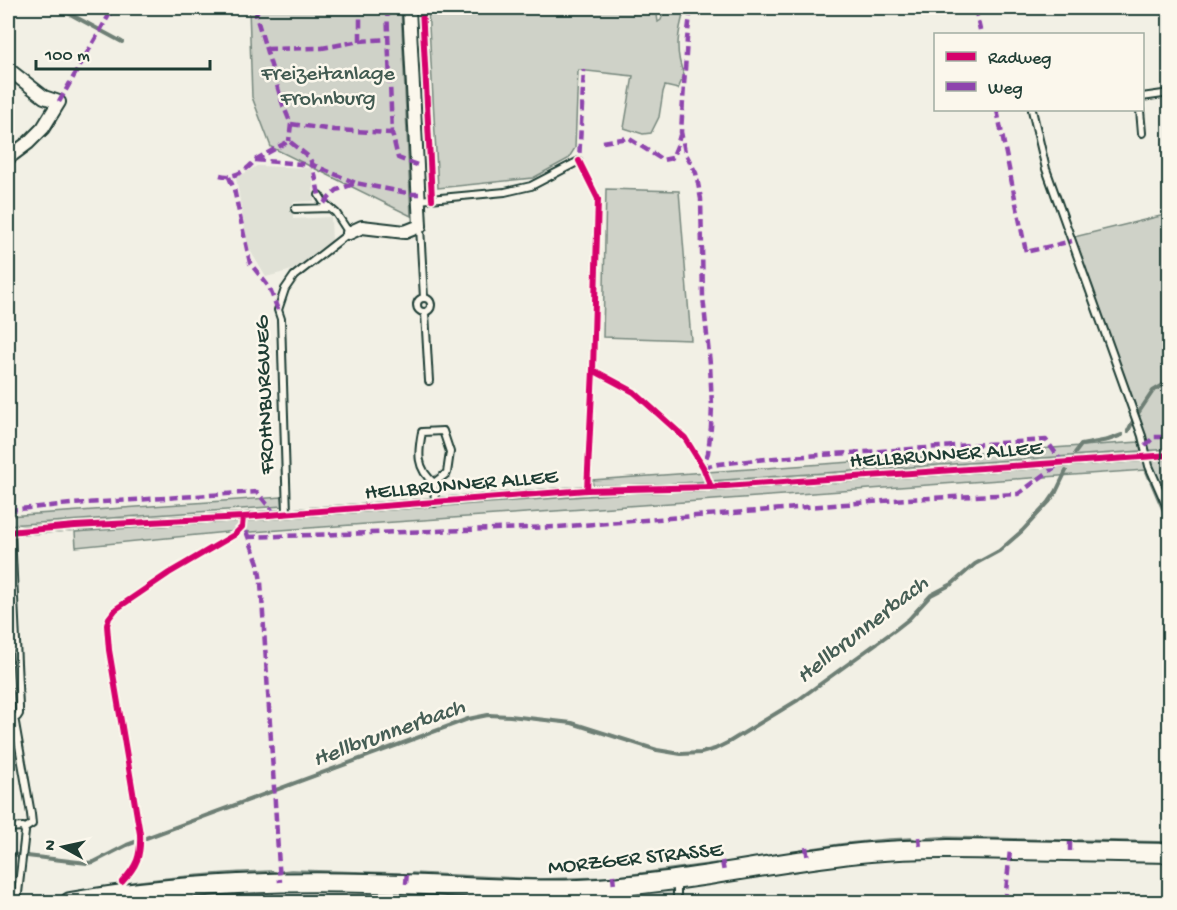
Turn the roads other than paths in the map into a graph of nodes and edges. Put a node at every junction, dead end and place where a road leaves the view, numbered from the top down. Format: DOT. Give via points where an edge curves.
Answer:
graph roads {
  1 [pos="409,8"];
  2 [pos="8,69"];
  3 [pos="1170,93"];
  4 [pos="1144,97"];
  5 [pos="1032,111"];
  6 [pos="1140,111"];
  7 [pos="1142,133"];
  8 [pos="8,158"];
  9 [pos="579,161"];
  10 [pos="319,195"];
  11 [pos="419,200"];
  12 [pos="330,208"];
  13 [pos="295,209"];
  14 [pos="420,226"];
  15 [pos="350,233"];
  16 [pos="424,297"];
  17 [pos="425,313"];
  18 [pos="429,381"];
  19 [pos="1170,455"];
  20 [pos="1147,457"];
  21 [pos="434,483"];
  22 [pos="435,503"];
  23 [pos="287,513"];
  24 [pos="1170,514"];
  25 [pos="9,532"];
  26 [pos="10,718"];
  27 [pos="8,828"];
  28 [pos="24,829"];
  29 [pos="1170,853"];
  30 [pos="677,879"];
  31 [pos="17,903"];
  32 [pos="70,903"];
  33 [pos="677,903"];
  1 -- 11 [label="street"];
  2 -- 8 [label="street" via="44,97 59,102 43,128"];
  3 -- 4 [label="lane"];
  5 -- 20 [label="lane" via="1046,169"];
  6 -- 7 [label="lane"];
  9 -- 11 [label="lane" via="531,186"];
  10 -- 12 [label="lane"];
  11 -- 14 [label="street"];
  12 -- 13 [label="lane"];
  12 -- 15 [label="lane"];
  14 -- 15 [label="street, FROHNBURGWEG" via="405,232 362,227"];
  14 -- 16 [label="lane"];
  15 -- 23 [label="lane, FROHNBURGWEG" via="294,276 278,310"];
  16 -- 17 [label="lane" via="432,305"];
  16 -- 17 [label="lane" via="417,305"];
  17 -- 18 [label="lane"];
  19 -- 20 [label="lane, HELLBRUNNER ALLEE"];
  20 -- 22 [label="lane, HELLBRUNNER ALLEE" via="711,487 587,490"];
  20 -- 24 [label="lane"];
  21 -- 21 [label="lane" via="447,473 450,452 443,431 422,432 418,453 424,475"];
  21 -- 22 [label="lane"];
  22 -- 23 [label="lane, HELLBRUNNER ALLEE"];
  23 -- 25 [label="lane, HELLBRUNNER ALLEE"];
  25 -- 26 [label="lane" via="19,707 18,716"];
  26 -- 28 [label="lane" via="31,814 32,824"];
  27 -- 28 [label="lane"];
  28 -- 31 [label="lane"];
  29 -- 30 [label="street, MORZGER STRASSE" via="897,850"];
  30 -- 32 [label="street, MORZGER STRASSE" via="597,888 525,890 370,883 243,883"];
  30 -- 33 [label="lane"];
}
